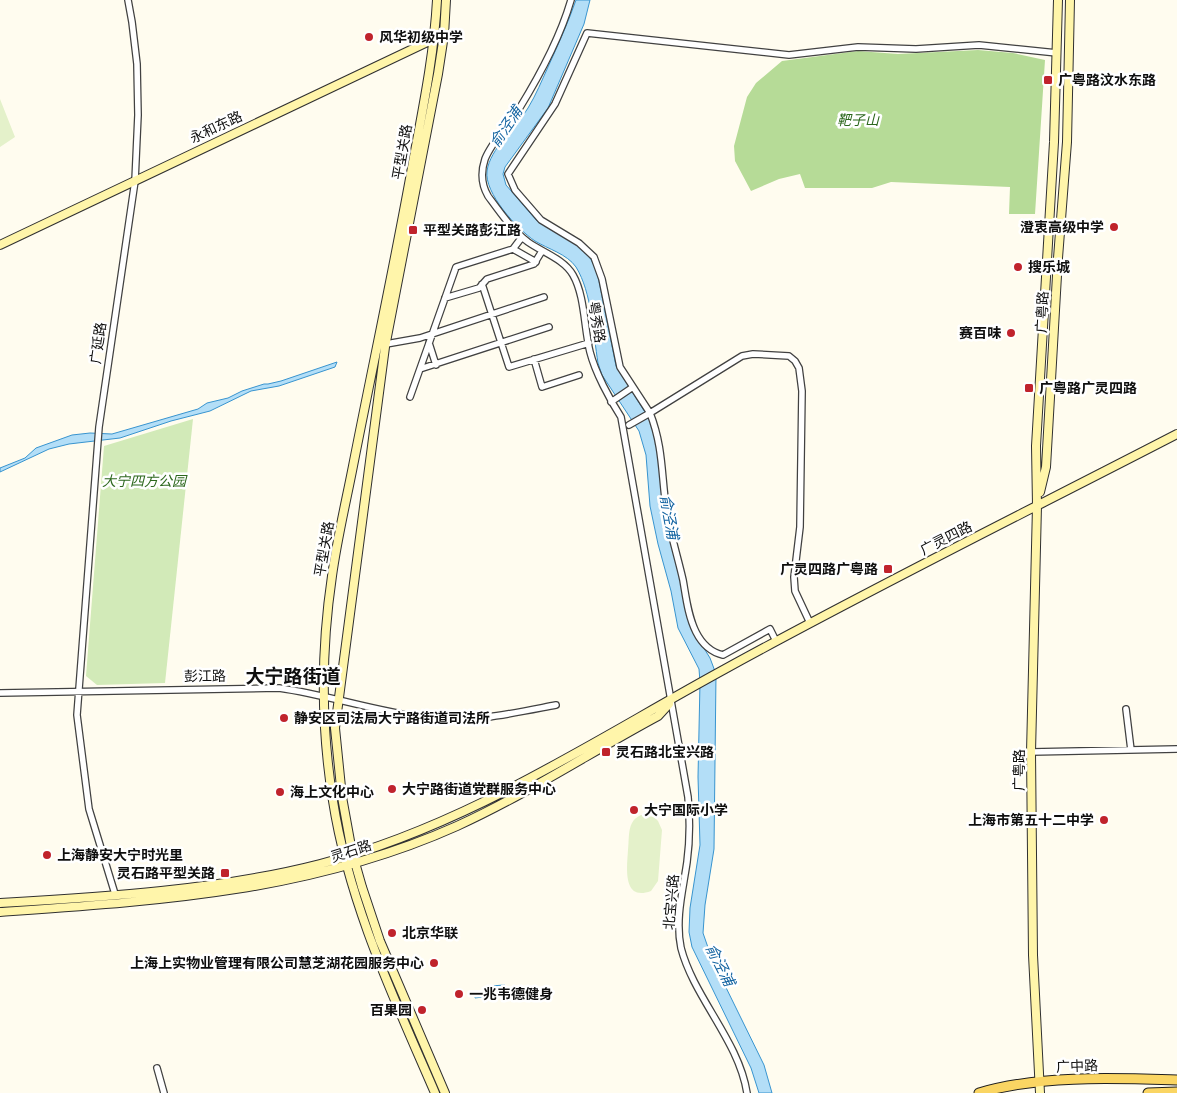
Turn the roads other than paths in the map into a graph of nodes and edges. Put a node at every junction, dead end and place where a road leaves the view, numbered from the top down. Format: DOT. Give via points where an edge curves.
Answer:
graph roads {
  1 [pos="128,0"];
  2 [pos="437,0"];
  3 [pos="446,0"];
  4 [pos="572,0"];
  5 [pos="1058,0"];
  6 [pos="1070,0"];
  7 [pos="444,35"];
  8 [pos="434,38"];
  9 [pos="1057,53"];
  10 [pos="135,181"];
  11 [pos="522,237"];
  12 [pos="0,245"];
  13 [pos="513,249"];
  14 [pos="542,251"];
  15 [pos="536,262"];
  16 [pos="482,284"];
  17 [pos="544,297"];
  18 [pos="445,298"];
  19 [pos="492,314"];
  20 [pos="549,327"];
  21 [pos="432,334"];
  22 [pos="500,342"];
  23 [pos="429,343"];
  24 [pos="588,343"];
  25 [pos="386,344"];
  26 [pos="534,359"];
  27 [pos="436,365"];
  28 [pos="420,370"];
  29 [pos="579,376"];
  30 [pos="633,387"];
  31 [pos="410,397"];
  32 [pos="611,402"];
  33 [pos="649,413"];
  34 [pos="629,425"];
  35 [pos="1177,434"];
  36 [pos="1037,506"];
  37 [pos="810,623"];
  38 [pos="776,642"];
  39 [pos="684,691"];
  40 [pos="79,692"];
  41 [pos="0,693"];
  42 [pos="324,697"];
  43 [pos="672,700"];
  44 [pos="338,701"];
  45 [pos="556,705"];
  46 [pos="1126,709"];
  47 [pos="1177,749"];
  48 [pos="1132,750"];
  49 [pos="1031,752"];
  50 [pos="353,854"];
  51 [pos="345,857"];
  52 [pos="356,863"];
  53 [pos="347,866"];
  54 [pos="115,894"];
  55 [pos="0,903"];
  56 [pos="0,912"];
  57 [pos="157,1068"];
  58 [pos="1177,1080"];
  59 [pos="1038,1081"];
  60 [pos="1177,1092"];
  61 [pos="164,1093"];
  62 [pos="435,1093"];
  63 [pos="445,1093"];
  64 [pos="746,1093"];
  65 [pos="979,1093"];
  66 [pos="1040,1093"];
  67 [pos="1148,1093"];
  1 -- 10 [label="street, 广延路" via="137,64"];
  2 -- 8 [label="main road, 平型关路"];
  3 -- 7 [label="main road, 平型关路"];
  4 -- 11 [label="street, 粤秀路" via="544,64 518,110 490,149 482,170 489,196"];
  5 -- 9 [label="main road, 广粤路"];
  6 -- 36 [label="main road, 广粤路" via="1067,142 1046,467"];
  7 -- 8 [label="main road, 永和东路"];
  7 -- 25 [label="main road, 平型关路"];
  8 -- 10 [label="main road, 永和东路"];
  8 -- 42 [label="main road, 平型关路" via="402,226 332,575 324,658"];
  9 -- 30 [label="street" via="979,44 916,49 858,47 789,55 587,33 555,104 508,174 515,190 541,220 580,243 594,258 602,279 618,361"];
  9 -- 36 [label="main road, 广粤路" via="1036,446"];
  10 -- 12 [label="main road, 永和东路"];
  10 -- 40 [label="street, 广延路" via="99,427"];
  11 -- 13 [label="street"];
  11 -- 14 [label="street, 粤秀路"];
  13 -- 15 [label="street"];
  13 -- 18 [label="street" via="456,267"];
  14 -- 15 [label="street"];
  14 -- 24 [label="street, 粤秀路" via="564,264 574,277"];
  15 -- 16 [label="street" via="487,279"];
  16 -- 18 [label="street" via="479,288"];
  16 -- 19 [label="street"];
  17 -- 19 [label="street"];
  18 -- 21 [label="street"];
  19 -- 21 [label="street"];
  19 -- 22 [label="street"];
  20 -- 22 [label="street"];
  21 -- 23 [label="street"];
  21 -- 25 [label="street"];
  22 -- 26 [label="street" via="509,366"];
  22 -- 27 [label="street"];
  23 -- 27 [label="street"];
  23 -- 28 [label="street"];
  24 -- 26 [label="street"];
  24 -- 32 [label="street, 粤秀路"];
  25 -- 44 [label="main road, 平型关路"];
  26 -- 29 [label="street" via="542,387"];
  27 -- 28 [label="street"];
  28 -- 31 [label="street"];
  30 -- 32 [label="street"];
  30 -- 33 [label="street"];
  32 -- 43 [label="street, 粤秀路" via="620,417"];
  33 -- 34 [label="street"];
  33 -- 37 [label="street" via="742,356 789,356 796,361 802,391 800,527 794,577 795,591"];
  33 -- 38 [label="street" via="657,431 667,514 695,631 705,646 723,655 770,629"];
  35 -- 36 [label="main road, 广灵四路"];
  36 -- 37 [label="main road, 广灵四路"];
  36 -- 49 [label="main road, 广粤路"];
  37 -- 38 [label="main road, 广灵四路"];
  38 -- 39 [label="main road, 广灵四路"];
  39 -- 43 [label="main road, 灵石路"];
  40 -- 41 [label="street, 彭江路"];
  40 -- 42 [label="street, 彭江路" via="258,688"];
  40 -- 54 [label="street, 广延路" via="77,715 89,809"];
  42 -- 44 [label="street, 彭江路"];
  42 -- 51 [label="main road, 平型关路" via="328,766"];
  43 -- 50 [label="main road, 灵石路" via="488,800 425,829"];
  43 -- 52 [label="main road, 灵石路" via="658,716 491,810 414,843"];
  43 -- 64 [label="street, 北宝兴路" via="689,813 687,860 679,917 681,946 691,973 737,1060"];
  44 -- 45 [label="street, 彭江路" via="429,718 458,719 489,718"];
  44 -- 50 [label="main road, 平型关路" via="335,728 337,760"];
  46 -- 48 [label="street"];
  47 -- 48 [label="street"];
  48 -- 49 [label="street"];
  49 -- 59 [label="main road, 广粤路"];
  50 -- 51 [label="main road, 灵石路"];
  50 -- 52 [label="main road, 平型关路"];
  51 -- 53 [label="main road, 平型关路"];
  51 -- 54 [label="main road, 灵石路" via="214,884"];
  52 -- 53 [label="main road, 灵石路"];
  52 -- 63 [label="main road, 平型关路" via="380,941"];
  53 -- 56 [label="main road, 灵石路" via="220,893"];
  53 -- 62 [label="main road, 平型关路" via="367,929"];
  54 -- 55 [label="main road, 灵石路"];
  57 -- 61 [label="street"];
  58 -- 59 [label="main road, 广中路"];
  59 -- 65 [label="main road, 广中路"];
  59 -- 66 [label="main road, 广粤路"];
  60 -- 67 [label="main road"];
}
